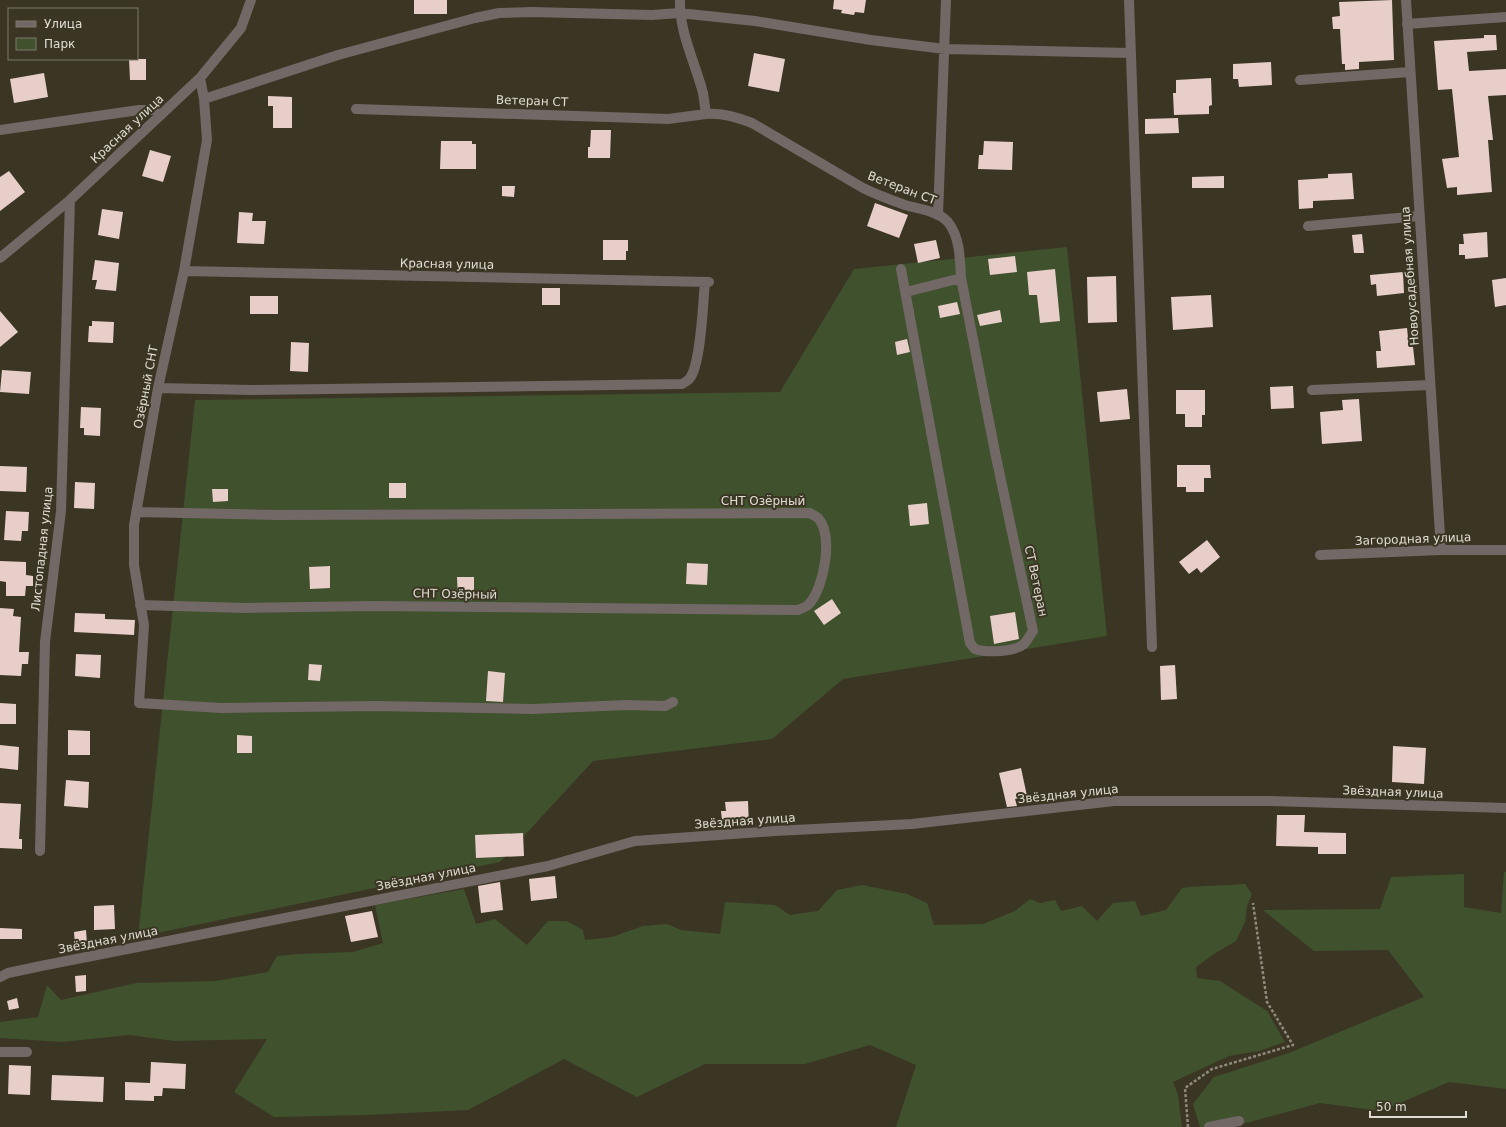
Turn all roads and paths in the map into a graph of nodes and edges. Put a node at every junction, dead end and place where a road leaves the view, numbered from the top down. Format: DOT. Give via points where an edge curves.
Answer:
graph roads {
  1 [pos="251,0"];
  2 [pos="680,0"];
  3 [pos="946,0"];
  4 [pos="1129,0"];
  5 [pos="1406,0"];
  6 [pos="679,13"];
  7 [pos="1506,17"];
  8 [pos="1407,24"];
  9 [pos="945,49"];
  10 [pos="1130,53"];
  11 [pos="1410,72"];
  12 [pos="200,78"];
  13 [pos="1300,80"];
  14 [pos="204,99"];
  15 [pos="356,109"];
  16 [pos="706,114"];
  17 [pos="161,115"];
  18 [pos="0,130"];
  19 [pos="70,200"];
  20 [pos="938,215"];
  21 [pos="1420,216"];
  22 [pos="1308,226"];
  23 [pos="0,258"];
  24 [pos="901,269"];
  25 [pos="184,271"];
  26 [pos="961,278"];
  27 [pos="906,292"];
  28 [pos="1430,385"];
  29 [pos="158,388"];
  30 [pos="1312,390"];
  31 [pos="136,512"];
  32 [pos="1441,550"];
  33 [pos="1506,550"];
  34 [pos="1320,555"];
  35 [pos="140,605"];
  36 [pos="1152,647"];
  37 [pos="673,702"];
  38 [pos="1506,808"];
  39 [pos="40,851"];
  40 [pos="1253,903"];
  41 [pos="0,977"];
  42 [pos="0,1052"];
  43 [pos="27,1052"];
  44 [pos="1239,1121"];
  45 [pos="1188,1127"];
  46 [pos="1209,1127"];
  1 -- 12 [label="street, Красная улица" via="241,28"];
  2 -- 6 [label="street"];
  3 -- 9 [label="street"];
  4 -- 10 [label="street"];
  5 -- 8 [label="street, Новоусадебная улица"];
  6 -- 9 [label="street" via="755,21"];
  6 -- 14 [label="street" via="499,13 338,55"];
  6 -- 16 [label="street" via="703,92"];
  7 -- 8 [label="street"];
  8 -- 11 [label="street, Новоусадебная улица"];
  9 -- 10 [label="street"];
  9 -- 20 [label="street"];
  10 -- 36 [label="street"];
  11 -- 13 [label="street"];
  11 -- 21 [label="street, Новоусадебная улица"];
  12 -- 14 [label="street, Озёрный СНТ"];
  12 -- 17 [label="street, Красная улица"];
  14 -- 25 [label="street, Озёрный СНТ" via="207,140"];
  15 -- 16 [label="street, Ветеран СТ" via="668,119"];
  16 -- 20 [label="street, Ветеран СТ" via="720,114 752,123 862,188"];
  17 -- 18 [label="street" via="154,110 139,110"];
  17 -- 19 [label="street, Красная улица"];
  19 -- 23 [label="street, Красная улица"];
  19 -- 39 [label="street, Листопадная улица" via="61,510 45,642"];
  20 -- 26 [label="street, СТ Ветеран" via="947,221 954,232 960,253"];
  21 -- 22 [label="street"];
  21 -- 28 [label="street, Новоусадебная улица"];
  24 -- 27 [label="street, СТ Ветеран"];
  25 -- 29 [label="street, Озёрный СНТ"];
  25 -- 29 [label="street, Красная улица" via="707,282 694,370 689,380 682,384 252,390"];
  26 -- 27 [label="street"];
  26 -- 27 [label="street, СТ Ветеран" via="1033,631 1024,644 1015,648 984,652 975,649 970,643"];
  28 -- 30 [label="street"];
  28 -- 32 [label="street, Новоусадебная улица"];
  29 -- 31 [label="street, Озёрный СНТ"];
  31 -- 35 [label="street, Озёрный СНТ" via="134,565"];
  31 -- 35 [label="street, СНТ Озёрный" via="277,515 810,513 818,519 824,530 826,552 824,573 817,592 809,605 798,610 372,606 246,608"];
  32 -- 33 [label="street, Загородная улица"];
  32 -- 34 [label="street, Загородная улица"];
  35 -- 37 [label="street, Озёрный СНТ" via="144,625 140,703 221,708 377,706 533,709 665,706"];
  38 -- 41 [label="street, Звёздная улица" via="1270,801 1114,801 912,824 634,841 548,866 41,966"];
  40 -- 45 [label="path" via="1267,1002 1293,1045 1212,1069 1185,1088"];
  42 -- 43 [label="street"];
  44 -- 46 [label="street"];
}
